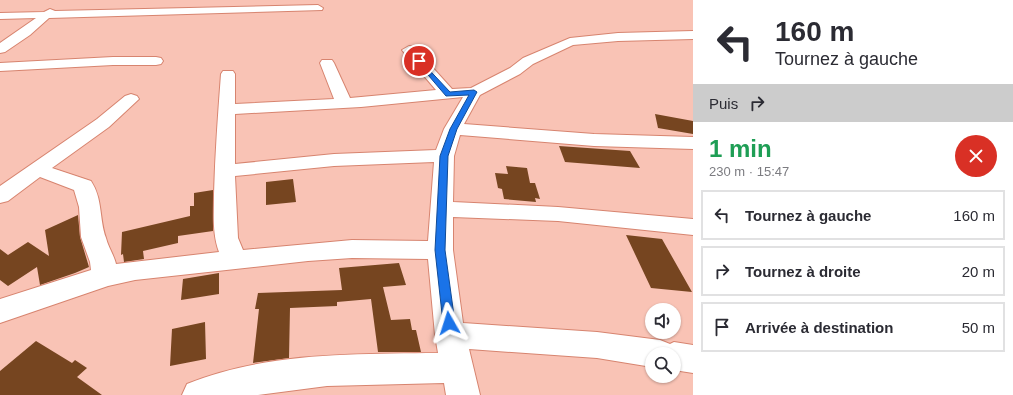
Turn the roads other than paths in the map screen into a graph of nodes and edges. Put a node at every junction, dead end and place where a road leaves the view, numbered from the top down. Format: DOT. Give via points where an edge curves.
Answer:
graph roads {
  1 [pos="62,4"];
  2 [pos="271,4"];
  3 [pos="210,5"];
  4 [pos="318,8"];
  5 [pos="46,15"];
  6 [pos="0,16"];
  7 [pos="693,35"];
  8 [pos="0,49"];
  9 [pos="410,50"];
  10 [pos="156,61"];
  11 [pos="327,63"];
  12 [pos="0,67"];
  13 [pos="228,74"];
  14 [pos="474,92"];
  15 [pos="448,94"];
  16 [pos="130,99"];
  17 [pos="344,104"];
  18 [pos="226,110"];
  19 [pos="454,129"];
  20 [pos="693,143"];
  21 [pos="444,156"];
  22 [pos="38,170"];
  23 [pos="225,171"];
  24 [pos="0,196"];
  25 [pos="442,208"];
  26 [pos="693,227"];
  27 [pos="440,250"];
  28 [pos="234,259"];
  29 [pos="105,276"];
  30 [pos="0,311"];
  31 [pos="450,335"];
  32 [pos="645,352"];
  33 [pos="681,357"];
  34 [pos="693,359"];
  35 [pos="460,382"];
  36 [pos="199,395"];
  1 -- 5 [label="street"];
  2 -- 3 [label="street"];
  2 -- 4 [label="street"];
  3 -- 5 [label="street"];
  5 -- 6 [label="street"];
  5 -- 8 [label="street"];
  7 -- 14 [label="street" via="658,34 570,42 528,61"];
  9 -- 15 [label="street"];
  10 -- 12 [label="street" via="113,60"];
  11 -- 17 [label="street"];
  13 -- 18 [label="street"];
  14 -- 15 [label="street"];
  14 -- 19 [label="street"];
  15 -- 17 [label="street"];
  16 -- 22 [label="street" via="103,123"];
  17 -- 18 [label="street"];
  18 -- 23 [label="street"];
  19 -- 20 [label="street" via="594,140"];
  19 -- 21 [label="street"];
  21 -- 23 [label="street" via="334,160"];
  21 -- 25 [label="street"];
  22 -- 24 [label="street"];
  22 -- 29 [label="street" via="83,186 90,206 93,237 103,262"];
  23 -- 28 [label="street" via="226,238"];
  25 -- 26 [label="street" via="558,214"];
  25 -- 27 [label="street"];
  27 -- 28 [label="street" via="352,249"];
  27 -- 31 [label="street"];
  28 -- 29 [label="street" via="135,270"];
  29 -- 30 [label="street"];
  31 -- 32 [label="street" via="597,345"];
  31 -- 35 [label="street"];
  33 -- 34 [label="street"];
  35 -- 36 [label="street" via="334,370 259,379"];
}
